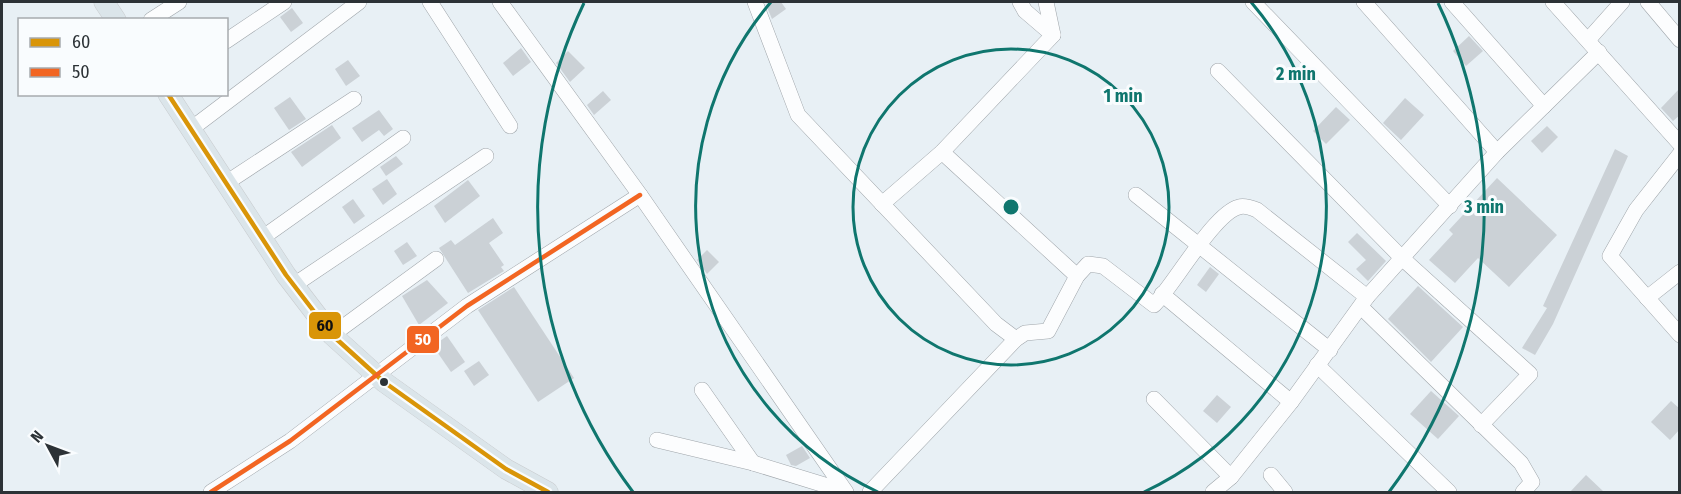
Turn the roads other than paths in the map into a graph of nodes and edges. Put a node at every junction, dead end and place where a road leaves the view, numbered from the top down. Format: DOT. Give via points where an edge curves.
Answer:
graph roads {
  1 [pos="104,2"];
  2 [pos="179,2"];
  3 [pos="284,2"];
  4 [pos="430,2"];
  5 [pos="500,2"];
  6 [pos="755,2"];
  7 [pos="1020,2"];
  8 [pos="1046,2"];
  9 [pos="1253,2"];
  10 [pos="1364,2"];
  11 [pos="1452,2"];
  12 [pos="1553,2"];
  13 [pos="1622,2"];
  14 [pos="1648,2"];
  15 [pos="351,3"];
  16 [pos="115,18"];
  17 [pos="155,18"];
  18 [pos="1053,35"];
  19 [pos="228,40"];
  20 [pos="1588,40"];
  21 [pos="1680,40"];
  22 [pos="1599,52"];
  23 [pos="1218,71"];
  24 [pos="169,96"];
  25 [pos="354,99"];
  26 [pos="1544,106"];
  27 [pos="510,126"];
  28 [pos="191,129"];
  29 [pos="403,138"];
  30 [pos="1680,144"];
  31 [pos="942,152"];
  32 [pos="1497,153"];
  33 [pos="1680,154"];
  34 [pos="486,156"];
  35 [pos="226,183"];
  36 [pos="640,195"];
  37 [pos="1136,195"];
  38 [pos="882,204"];
  39 [pos="1450,206"];
  40 [pos="262,238"];
  41 [pos="1200,244"];
  42 [pos="436,259"];
  43 [pos="1403,259"];
  44 [pos="1680,272"];
  45 [pos="1077,276"];
  46 [pos="294,285"];
  47 [pos="1162,294"];
  48 [pos="1647,298"];
  49 [pos="1364,302"];
  50 [pos="332,335"];
  51 [pos="1680,335"];
  52 [pos="1016,339"];
  53 [pos="1330,350"];
  54 [pos="1317,365"];
  55 [pos="376,376"];
  56 [pos="702,390"];
  57 [pos="1154,399"];
  58 [pos="1291,402"];
  59 [pos="1481,425"];
  60 [pos="657,440"];
  61 [pos="753,463"];
  62 [pos="1271,475"];
  63 [pos="1232,477"];
  64 [pos="210,492"];
  65 [pos="548,492"];
  66 [pos="845,492"];
  67 [pos="870,492"];
  68 [pos="1213,492"];
  69 [pos="1285,492"];
  70 [pos="1449,492"];
  71 [pos="1523,492"];
  1 -- 16 [label="main road"];
  2 -- 17 [label="street"];
  3 -- 19 [label="street"];
  4 -- 27 [label="street"];
  5 -- 36 [label="street"];
  6 -- 38 [label="street" via="798,115"];
  7 -- 18 [label="street"];
  8 -- 18 [label="street"];
  9 -- 39 [label="street"];
  10 -- 32 [label="street"];
  11 -- 26 [label="street"];
  12 -- 20 [label="street"];
  13 -- 20 [label="street"];
  14 -- 21 [label="street"];
  15 -- 28 [label="street"];
  18 -- 31 [label="street"];
  20 -- 22 [label="street"];
  22 -- 26 [label="street"];
  22 -- 30 [label="street"];
  23 -- 43 [label="street"];
  24 -- 28 [label="main road"];
  25 -- 35 [label="street"];
  26 -- 32 [label="street"];
  28 -- 35 [label="main road"];
  29 -- 40 [label="street"];
  31 -- 38 [label="street"];
  31 -- 45 [label="street"];
  32 -- 39 [label="street"];
  33 -- 48 [label="street" via="1636,210 1611,254"];
  34 -- 46 [label="street"];
  35 -- 40 [label="main road"];
  36 -- 55 [label="street" via="467,306"];
  36 -- 66 [label="street"];
  37 -- 41 [label="street"];
  38 -- 52 [label="street" via="996,324"];
  39 -- 43 [label="street"];
  40 -- 46 [label="main road"];
  41 -- 47 [label="street"];
  41 -- 49 [label="street" via="1239,206 1257,210"];
  41 -- 53 [label="street"];
  42 -- 50 [label="street"];
  43 -- 49 [label="street"];
  43 -- 59 [label="street" via="1530,374"];
  44 -- 48 [label="street"];
  45 -- 47 [label="street" via="1083,267 1094,263 1152,305"];
  45 -- 52 [label="street" via="1048,331 1025,333"];
  46 -- 50 [label="main road"];
  47 -- 58 [label="street"];
  48 -- 51 [label="street"];
  49 -- 53 [label="street"];
  49 -- 59 [label="street"];
  50 -- 55 [label="main road"];
  52 -- 67 [label="street"];
  53 -- 54 [label="street"];
  54 -- 58 [label="street"];
  54 -- 70 [label="street"];
  55 -- 64 [label="street" via="290,441"];
  55 -- 65 [label="main road" via="506,469"];
  56 -- 61 [label="street"];
  57 -- 63 [label="street"];
  58 -- 63 [label="street"];
  59 -- 71 [label="street" via="1521,464 1532,482"];
  60 -- 61 [label="street"];
  61 -- 66 [label="street"];
  62 -- 69 [label="street"];
  63 -- 68 [label="street"];
}
